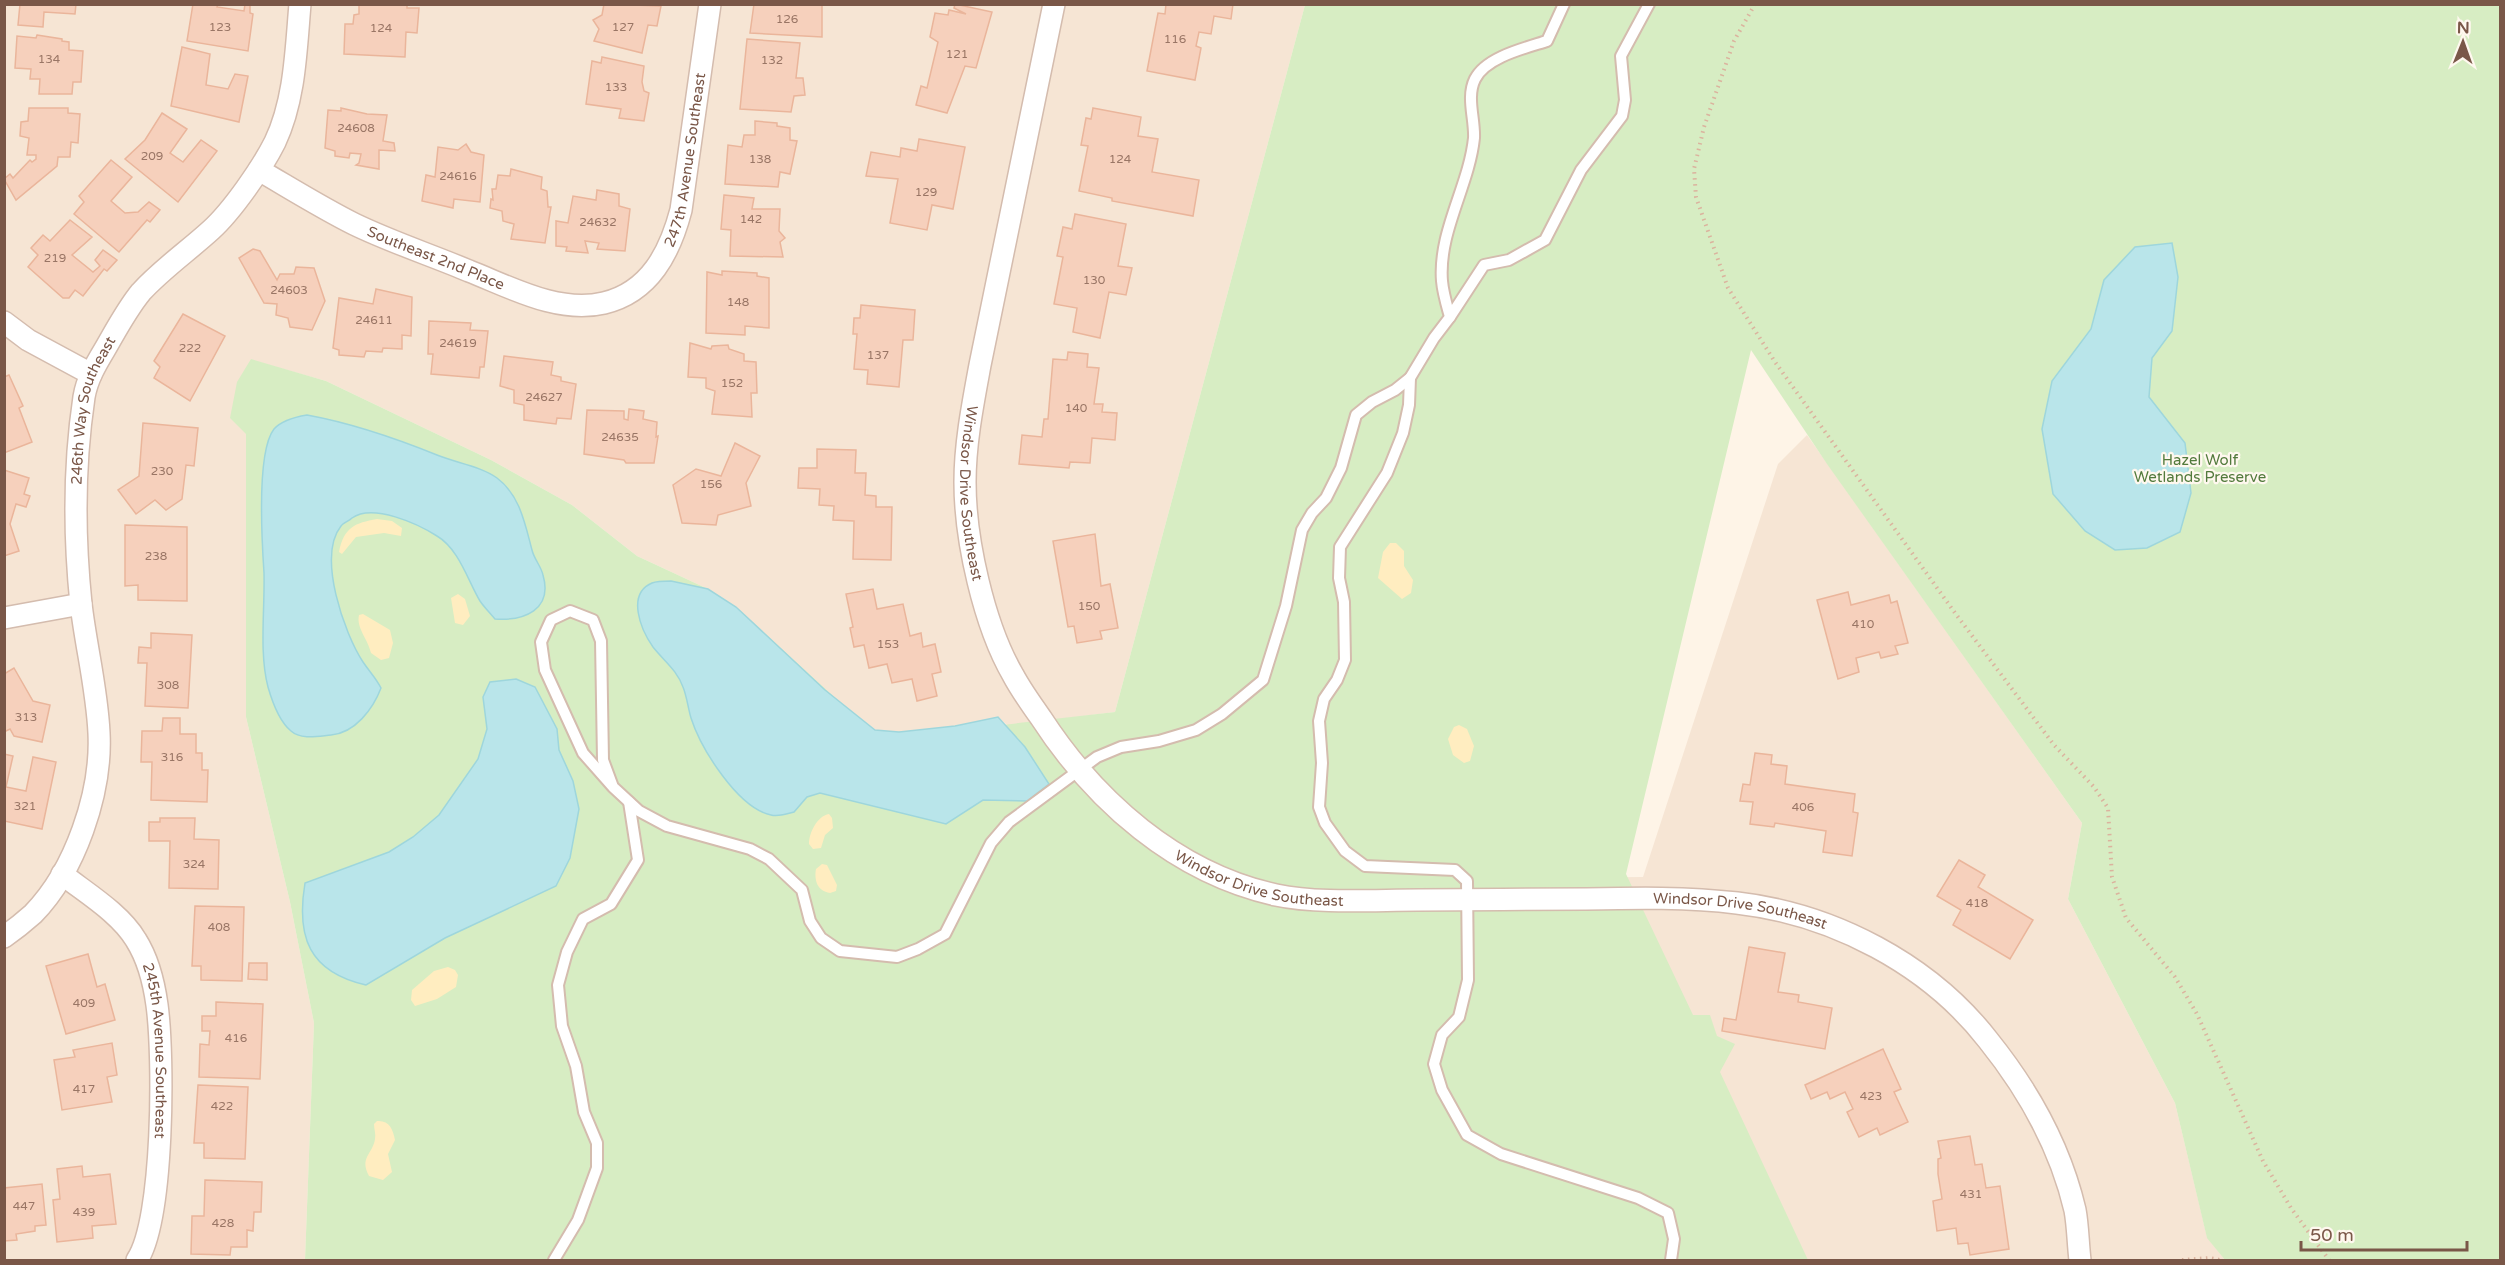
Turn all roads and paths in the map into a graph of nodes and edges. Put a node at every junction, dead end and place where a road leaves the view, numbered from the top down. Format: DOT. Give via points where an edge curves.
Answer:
graph roads {
  1 [pos="300,4"];
  2 [pos="710,4"];
  3 [pos="1054,4"];
  4 [pos="1564,4"];
  5 [pos="1649,4"];
  6 [pos="1755,4"];
  7 [pos="259,170"];
  8 [pos="624,297"];
  9 [pos="1450,317"];
  10 [pos="4,322"];
  11 [pos="91,374"];
  12 [pos="1410,378"];
  13 [pos="81,604"];
  14 [pos="4,618"];
  15 [pos="1080,770"];
  16 [pos="613,787"];
  17 [pos="630,802"];
  18 [pos="62,874"];
  19 [pos="1468,900"];
  20 [pos="4,937"];
  21 [pos="137,1260"];
  22 [pos="554,1260"];
  23 [pos="1671,1260"];
  24 [pos="2080,1260"];
  25 [pos="2182,1260"];
  26 [pos="2220,1260"];
  27 [pos="2329,1260"];
  1 -- 7 [label="street, 246th Way Southeast" via="288,104 276,140"];
  2 -- 8 [label="street, 247th Avenue Southeast" via="681,210 674,234 665,257 651,276"];
  3 -- 15 [label="street, Windsor Drive Southeast" via="980,365 965,480 968,539 985,604 1011,673"];
  4 -- 9 [label="lane" via="1547,42 1490,63 1475,78 1471,94 1474,122 1470,159 1446,244 1442,281"];
  5 -- 9 [label="lane" via="1622,56 1622,116 1581,170 1545,240 1509,260 1484,265"];
  6 -- 27 [label="path" via="1734,41 1694,169 1696,197 1728,288 1775,362 1962,622 2054,745 2094,787 2108,808 2112,877 2126,918 2175,977 2197,1014 2263,1161"];
  7 -- 8 [label="street, Southeast 2nd Place" via="355,225 522,292 580,306"];
  7 -- 11 [label="street, 246th Way Southeast" via="213,228 142,292"];
  9 -- 12 [label="lane"];
  10 -- 11 [label="street" via="28,340"];
  11 -- 13 [label="street, 246th Way Southeast" via="85,394 76,486"];
  12 -- 15 [label="lane" via="1356,415 1341,468 1326,498 1302,530 1286,606 1263,680 1196,730 1121,747 1097,757"];
  12 -- 19 [label="lane" via="1402,434 1387,473 1340,547 1345,660 1324,699 1319,721 1319,807 1345,851 1365,866 1455,870 1467,881"];
  13 -- 14 [label="street"];
  13 -- 18 [label="street, 246th Way Southeast" via="99,735 96,779 90,811"];
  15 -- 17 [label="lane" via="1009,822 991,843 945,934 897,957 840,951 821,938 810,921 802,890 769,859 750,849 667,826"];
  15 -- 19 [label="street, Windsor Drive Southeast" via="1098,793 1147,835 1211,874 1278,896"];
  16 -- 16 [label="lane" via="583,753 545,670 541,642 551,620 570,611 593,620 601,641 603,760"];
  16 -- 17 [label="lane"];
  17 -- 22 [label="lane" via="638,860 611,904 583,919 567,952 558,985 562,1026 576,1066 584,1112 597,1143 597,1168 578,1220"];
  18 -- 20 [label="street, 246th Way Southeast" via="33,913"];
  18 -- 21 [label="street, 245th Avenue Southeast" via="136,939 150,971 157,1002 160,1036 154,1209"];
  19 -- 23 [label="lane" via="1468,980 1459,1017 1442,1035 1434,1065 1442,1090 1467,1135 1501,1154 1638,1198 1668,1213 1674,1239"];
  19 -- 24 [label="street, Windsor Drive Southeast" via="1676,898 1741,903 1804,918 1853,937 1924,975 1971,1018 2019,1078 2046,1128 2075,1212"];
  25 -- 26 [label="path"];
}
